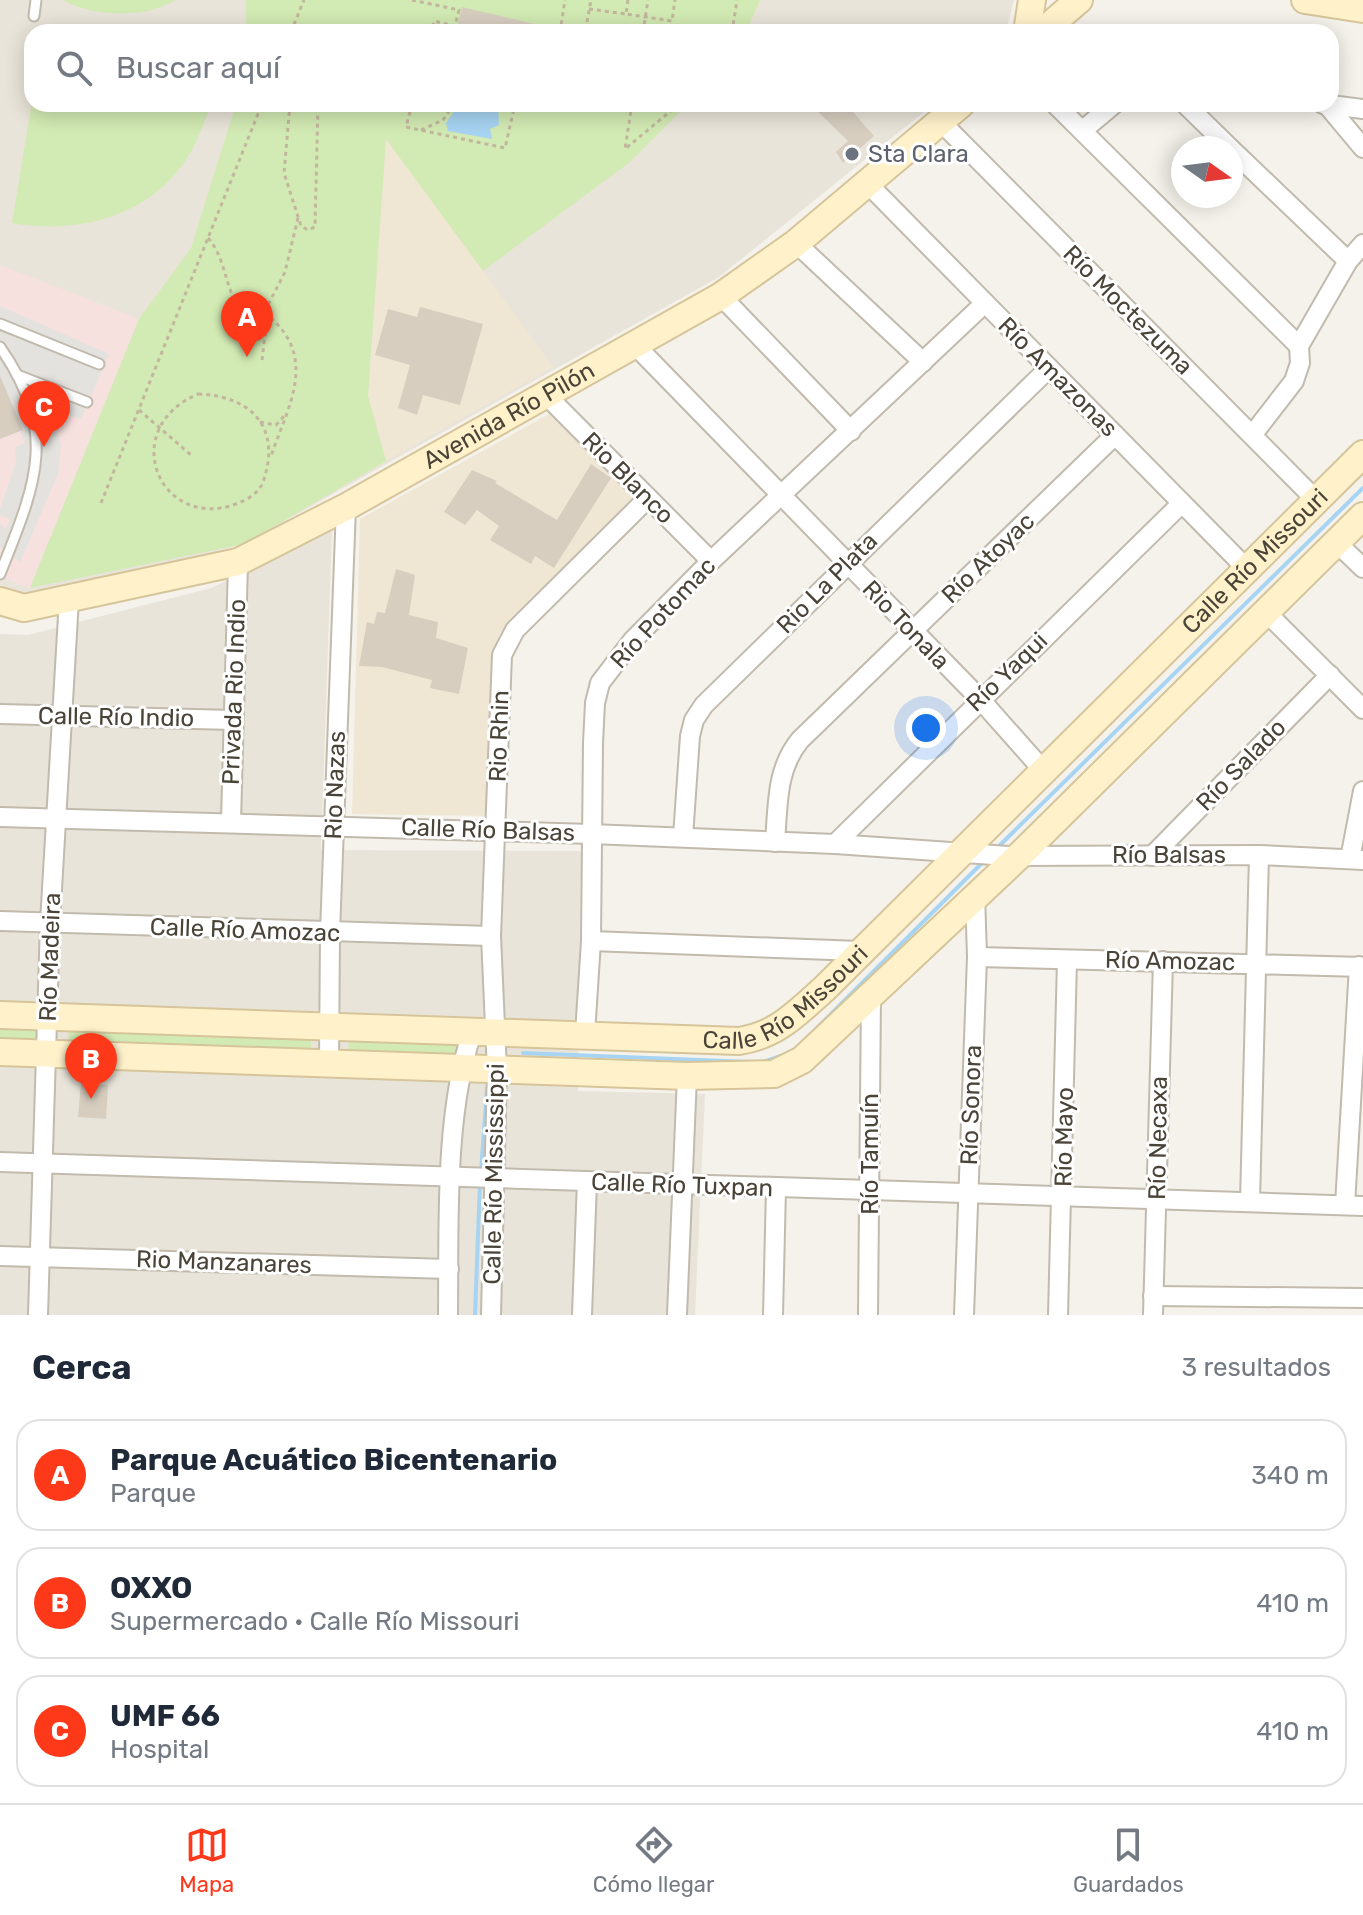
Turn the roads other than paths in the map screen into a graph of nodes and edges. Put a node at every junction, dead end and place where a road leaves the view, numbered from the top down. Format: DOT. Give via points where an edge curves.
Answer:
graph roads {
  1 [pos="36,0"];
  2 [pos="1032,0"];
  3 [pos="1079,0"];
  4 [pos="1305,0"];
  5 [pos="1363,9"];
  6 [pos="34,16"];
  7 [pos="1028,24"];
  8 [pos="1051,24"];
  9 [pos="1339,106"];
  10 [pos="1363,109"];
  11 [pos="951,112"];
  12 [pos="1064,112"];
  13 [pos="1104,112"];
  14 [pos="1193,112"];
  15 [pos="1332,112"];
  16 [pos="940,121"];
  17 [pos="1083,130"];
  18 [pos="1218,136"];
  19 [pos="1363,148"];
  20 [pos="1243,160"];
  21 [pos="868,184"];
  22 [pos="796,243"];
  23 [pos="1363,244"];
  24 [pos="1348,261"];
  25 [pos="721,296"];
  26 [pos="985,303"];
  27 [pos="0,324"];
  28 [pos="634,344"];
  29 [pos="1299,346"];
  30 [pos="0,347"];
  31 [pos="923,362"];
  32 [pos="99,364"];
  33 [pos="1049,368"];
  34 [pos="17,375"];
  35 [pos="545,394"];
  36 [pos="87,402"];
  37 [pos="851,431"];
  38 [pos="1253,434"];
  39 [pos="1115,435"];
  40 [pos="1363,454"];
  41 [pos="782,496"];
  42 [pos="648,498"];
  43 [pos="1316,500"];
  44 [pos="1182,503"];
  45 [pos="346,507"];
  46 [pos="1363,516"];
  47 [pos="1336,542"];
  48 [pos="711,561"];
  49 [pos="238,562"];
  50 [pos="847,563"];
  51 [pos="1363,568"];
  52 [pos="1247,569"];
  53 [pos="0,574"];
  54 [pos="69,599"];
  55 [pos="8,607"];
  56 [pos="1267,613"];
  57 [pos="911,633"];
  58 [pos="1330,675"];
  59 [pos="979,698"];
  60 [pos="1363,709"];
  61 [pos="0,714"];
  62 [pos="61,717"];
  63 [pos="233,720"];
  64 [pos="1042,769"];
  65 [pos="1363,791"];
  66 [pos="0,817"];
  67 [pos="55,819"];
  68 [pos="231,822"];
  69 [pos="333,825"];
  70 [pos="496,831"];
  71 [pos="591,834"];
  72 [pos="683,837"];
  73 [pos="775,842"];
  74 [pos="835,844"];
  75 [pos="967,853"];
  76 [pos="1015,855"];
  77 [pos="1259,855"];
  78 [pos="1152,856"];
  79 [pos="1357,860"];
  80 [pos="975,894"];
  81 [pos="0,921"];
  82 [pos="50,923"];
  83 [pos="330,933"];
  84 [pos="491,936"];
  85 [pos="591,941"];
  86 [pos="859,951"];
  87 [pos="977,957"];
  88 [pos="1067,960"];
  89 [pos="1163,961"];
  90 [pos="1257,962"];
  91 [pos="1361,966"];
  92 [pos="871,994"];
  93 [pos="0,1015"];
  94 [pos="48,1017"];
  95 [pos="330,1026"];
  96 [pos="484,1033"];
  97 [pos="585,1034"];
  98 [pos="0,1052"];
  99 [pos="47,1054"];
  100 [pos="329,1063"];
  101 [pos="459,1070"];
  102 [pos="497,1071"];
  103 [pos="687,1076"];
  104 [pos="0,1162"];
  105 [pos="44,1164"];
  106 [pos="456,1177"];
  107 [pos="490,1178"];
  108 [pos="587,1181"];
  109 [pos="681,1184"];
  110 [pos="776,1188"];
  111 [pos="871,1190"];
  112 [pos="967,1195"];
  113 [pos="1062,1197"];
  114 [pos="1157,1199"];
  115 [pos="1250,1201"];
  116 [pos="1354,1206"];
  117 [pos="0,1256"];
  118 [pos="41,1257"];
  119 [pos="449,1269"];
  120 [pos="1363,1298"];
  121 [pos="1153,1306"];
  122 [pos="38,1315"];
  123 [pos="448,1315"];
  124 [pos="491,1315"];
  125 [pos="582,1315"];
  126 [pos="677,1315"];
  127 [pos="773,1315"];
  128 [pos="868,1315"];
  129 [pos="964,1315"];
  130 [pos="1058,1315"];
  1 -- 6 [label="lane"];
  2 -- 7 [label="street"];
  3 -- 8 [label="street"];
  4 -- 5 [label="street"];
  9 -- 10 [label="street"];
  11 -- 16 [label="street, Avenida Río Pilón"];
  12 -- 17 [label="street"];
  13 -- 17 [label="street"];
  14 -- 18 [label="street"];
  15 -- 19 [label="street"];
  16 -- 21 [label="street, Avenida Río Pilón"];
  16 -- 38 [label="street, Río Moctezuma"];
  17 -- 29 [label="street"];
  20 -- 24 [label="street"];
  21 -- 22 [label="street, Avenida Río Pilón"];
  21 -- 26 [label="street, Río Amazonas"];
  22 -- 25 [label="street, Avenida Río Pilón"];
  22 -- 31 [label="street"];
  23 -- 24 [label="street"];
  24 -- 29 [label="street"];
  25 -- 28 [label="street, Avenida Río Pilón"];
  25 -- 37 [label="street"];
  26 -- 31 [label="street, Río Potomac"];
  26 -- 33 [label="street, Río Amazonas"];
  27 -- 32 [label="lane"];
  28 -- 35 [label="street, Avenida Río Pilón"];
  28 -- 41 [label="street, Rio Tonala"];
  29 -- 38 [label="street" via="1294,381"];
  30 -- 34 [label="lane"];
  31 -- 37 [label="street, Río Potomac"];
  33 -- 39 [label="street, Río Amazonas"];
  33 -- 50 [label="street, Rio La Plata"];
  34 -- 36 [label="lane"];
  34 -- 53 [label="lane" via="38,438 36,467"];
  35 -- 42 [label="street, Rio Blanco"];
  35 -- 45 [label="street, Avenida Río Pilón"];
  37 -- 41 [label="street, Río Potomac"];
  38 -- 43 [label="street, Río Moctezuma"];
  39 -- 44 [label="street, Río Amazonas"];
  39 -- 57 [label="street, Río Atoyac"];
  40 -- 43 [label="street, Calle Río Missouri"];
  41 -- 48 [label="street, Río Potomac"];
  41 -- 50 [label="street, Rio Tonala"];
  42 -- 48 [label="street, Rio Blanco"];
  42 -- 70 [label="street, Rio Rhin" via="507,643 500,669"];
  43 -- 52 [label="street, Calle Río Missouri"];
  44 -- 52 [label="street, Río Amazonas"];
  44 -- 59 [label="street, Río Yaqui"];
  45 -- 49 [label="street, Avenida Río Pilón"];
  45 -- 69 [label="street, Rio Nazas"];
  46 -- 47 [label="street, Calle Río Missouri"];
  47 -- 51 [label="street"];
  47 -- 56 [label="street, Calle Río Missouri"];
  48 -- 71 [label="street, Río Potomac" via="633,640 600,683"];
  49 -- 54 [label="street, Avenida Río Pilón"];
  49 -- 63 [label="street, Privada Rio Indio"];
  50 -- 57 [label="street, Rio Tonala"];
  50 -- 72 [label="street, Rio La Plata" via="694,720"];
  52 -- 64 [label="street, Calle Río Missouri"];
  54 -- 55 [label="street, Avenida Río Pilón"];
  54 -- 62 [label="street, Río Madeira"];
  56 -- 58 [label="street"];
  56 -- 76 [label="street, Calle Río Missouri"];
  57 -- 59 [label="street, Rio Tonala"];
  57 -- 73 [label="street, Río Atoyac" via="791,752 781,779"];
  58 -- 60 [label="street"];
  58 -- 78 [label="street, Río Salado"];
  59 -- 64 [label="street, Rio Tonala"];
  59 -- 74 [label="street, Río Yaqui"];
  61 -- 62 [label="street, Calle Río Indio"];
  62 -- 63 [label="street, Calle Río Indio"];
  62 -- 67 [label="street, Río Madeira"];
  63 -- 68 [label="street, Privada Rio Indio"];
  64 -- 75 [label="street, Calle Río Missouri"];
  65 -- 79 [label="street"];
  66 -- 67 [label="street, Calle Río Balsas"];
  67 -- 68 [label="street, Calle Río Balsas"];
  67 -- 82 [label="street, Río Madeira"];
  68 -- 69 [label="street, Calle Río Balsas"];
  69 -- 70 [label="street, Calle Río Balsas"];
  69 -- 83 [label="street, Rio Nazas"];
  70 -- 71 [label="street, Calle Río Balsas"];
  70 -- 84 [label="street, Rio Rhin"];
  71 -- 72 [label="street, Calle Río Balsas"];
  71 -- 85 [label="street, Río Potomac"];
  72 -- 73 [label="street, Calle Río Balsas"];
  73 -- 74 [label="street, Calle Río Balsas"];
  74 -- 75 [label="street, Calle Río Balsas"];
  75 -- 76 [label="street, Río Balsas"];
  75 -- 86 [label="street, Calle Río Missouri"];
  76 -- 78 [label="street, Río Balsas"];
  76 -- 80 [label="street, Calle Río Missouri"];
  77 -- 78 [label="street, Río Balsas"];
  77 -- 79 [label="street, Río Balsas"];
  77 -- 90 [label="street"];
  80 -- 87 [label="street, Río Sonora"];
  80 -- 92 [label="street, Calle Río Missouri"];
  81 -- 82 [label="street, Calle Río Amozac"];
  82 -- 83 [label="street, Calle Río Amozac"];
  82 -- 94 [label="street, Río Madeira"];
  83 -- 84 [label="street, Calle Río Amozac"];
  83 -- 95 [label="street, Rio Nazas"];
  84 -- 96 [label="street, Rio Rhin"];
  85 -- 86 [label="street"];
  85 -- 97 [label="street, Río Potomac"];
  86 -- 97 [label="street, Calle Río Missouri" via="787,1022 761,1038"];
  87 -- 88 [label="street, Río Amozac"];
  87 -- 112 [label="street, Río Sonora"];
  88 -- 89 [label="street, Río Amozac"];
  88 -- 113 [label="street, Río Mayo"];
  89 -- 90 [label="street, Río Amozac"];
  89 -- 114 [label="street, Río Necaxa"];
  90 -- 91 [label="street, Río Amozac"];
  90 -- 115 [label="street"];
  91 -- 116 [label="street"];
  92 -- 103 [label="street, Calle Río Missouri" via="792,1066 754,1076"];
  92 -- 111 [label="street, Río Tamuín"];
  93 -- 94 [label="street, Calle Río Missouri"];
  94 -- 95 [label="street, Calle Río Missouri"];
  94 -- 99 [label="street, Río Madeira"];
  95 -- 96 [label="street, Calle Río Missouri"];
  95 -- 100 [label="street, Rio Nazas"];
  96 -- 97 [label="street, Calle Río Missouri"];
  96 -- 101 [label="street"];
  96 -- 102 [label="street, Calle Río Mississippi"];
  98 -- 99 [label="street, Calle Río Missouri"];
  99 -- 100 [label="street, Calle Río Missouri"];
  99 -- 105 [label="street, Río Madeira"];
  100 -- 101 [label="street, Calle Río Missouri"];
  101 -- 102 [label="street, Calle Río Missouri"];
  101 -- 106 [label="street"];
  102 -- 103 [label="street, Calle Río Missouri"];
  102 -- 107 [label="street, Calle Río Mississippi"];
  103 -- 109 [label="street"];
  104 -- 105 [label="street, Calle Río Tuxpan"];
  105 -- 106 [label="street, Calle Río Tuxpan"];
  105 -- 118 [label="street, Río Madeira"];
  106 -- 107 [label="street, Calle Río Tuxpan"];
  106 -- 119 [label="street"];
  107 -- 108 [label="street, Calle Río Tuxpan"];
  107 -- 124 [label="street, Calle Río Mississippi"];
  108 -- 109 [label="street, Calle Río Tuxpan"];
  108 -- 125 [label="street"];
  109 -- 110 [label="street, Calle Río Tuxpan"];
  109 -- 126 [label="street"];
  110 -- 111 [label="street, Calle Río Tuxpan"];
  110 -- 127 [label="street"];
  111 -- 112 [label="street, Calle Río Tuxpan"];
  111 -- 128 [label="street, Río Tamuín"];
  112 -- 113 [label="street, Calle Río Tuxpan"];
  112 -- 129 [label="street, Río Sonora"];
  113 -- 114 [label="street, Calle Río Tuxpan"];
  113 -- 130 [label="street, Río Mayo"];
  114 -- 115 [label="street, Calle Río Tuxpan"];
  114 -- 121 [label="street, Río Necaxa"];
  115 -- 116 [label="street, Calle Río Tuxpan"];
  117 -- 118 [label="street, Rio Manzanares"];
  118 -- 119 [label="street, Rio Manzanares"];
  118 -- 122 [label="street, Río Madeira"];
  119 -- 123 [label="street"];
  120 -- 121 [label="street"];
}
